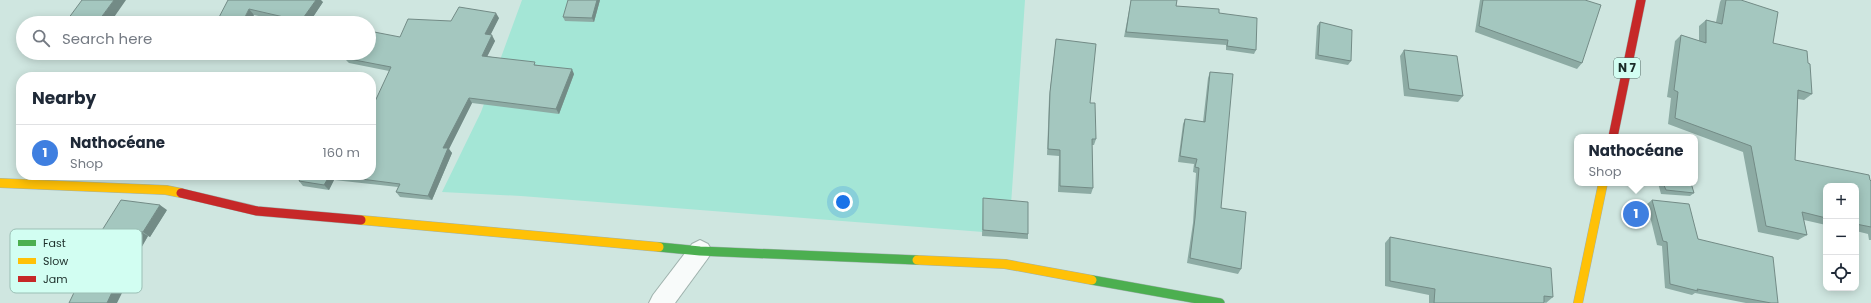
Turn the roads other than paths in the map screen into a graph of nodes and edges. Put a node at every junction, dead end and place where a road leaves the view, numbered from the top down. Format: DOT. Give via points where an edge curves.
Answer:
graph roads {
  1 [pos="1641,0"];
  2 [pos="1614,134"];
  3 [pos="0,183"];
  4 [pos="1602,186"];
  5 [pos="700,251"];
  6 [pos="660,303"];
  7 [pos="1220,303"];
  8 [pos="1578,303"];
  1 -- 2 [label="street, N 7"];
  3 -- 5 [label="street" via="166,190 257,211"];
  4 -- 8 [label="street"];
  5 -- 6 [label="street"];
  5 -- 7 [label="street" via="1005,264"];
}
